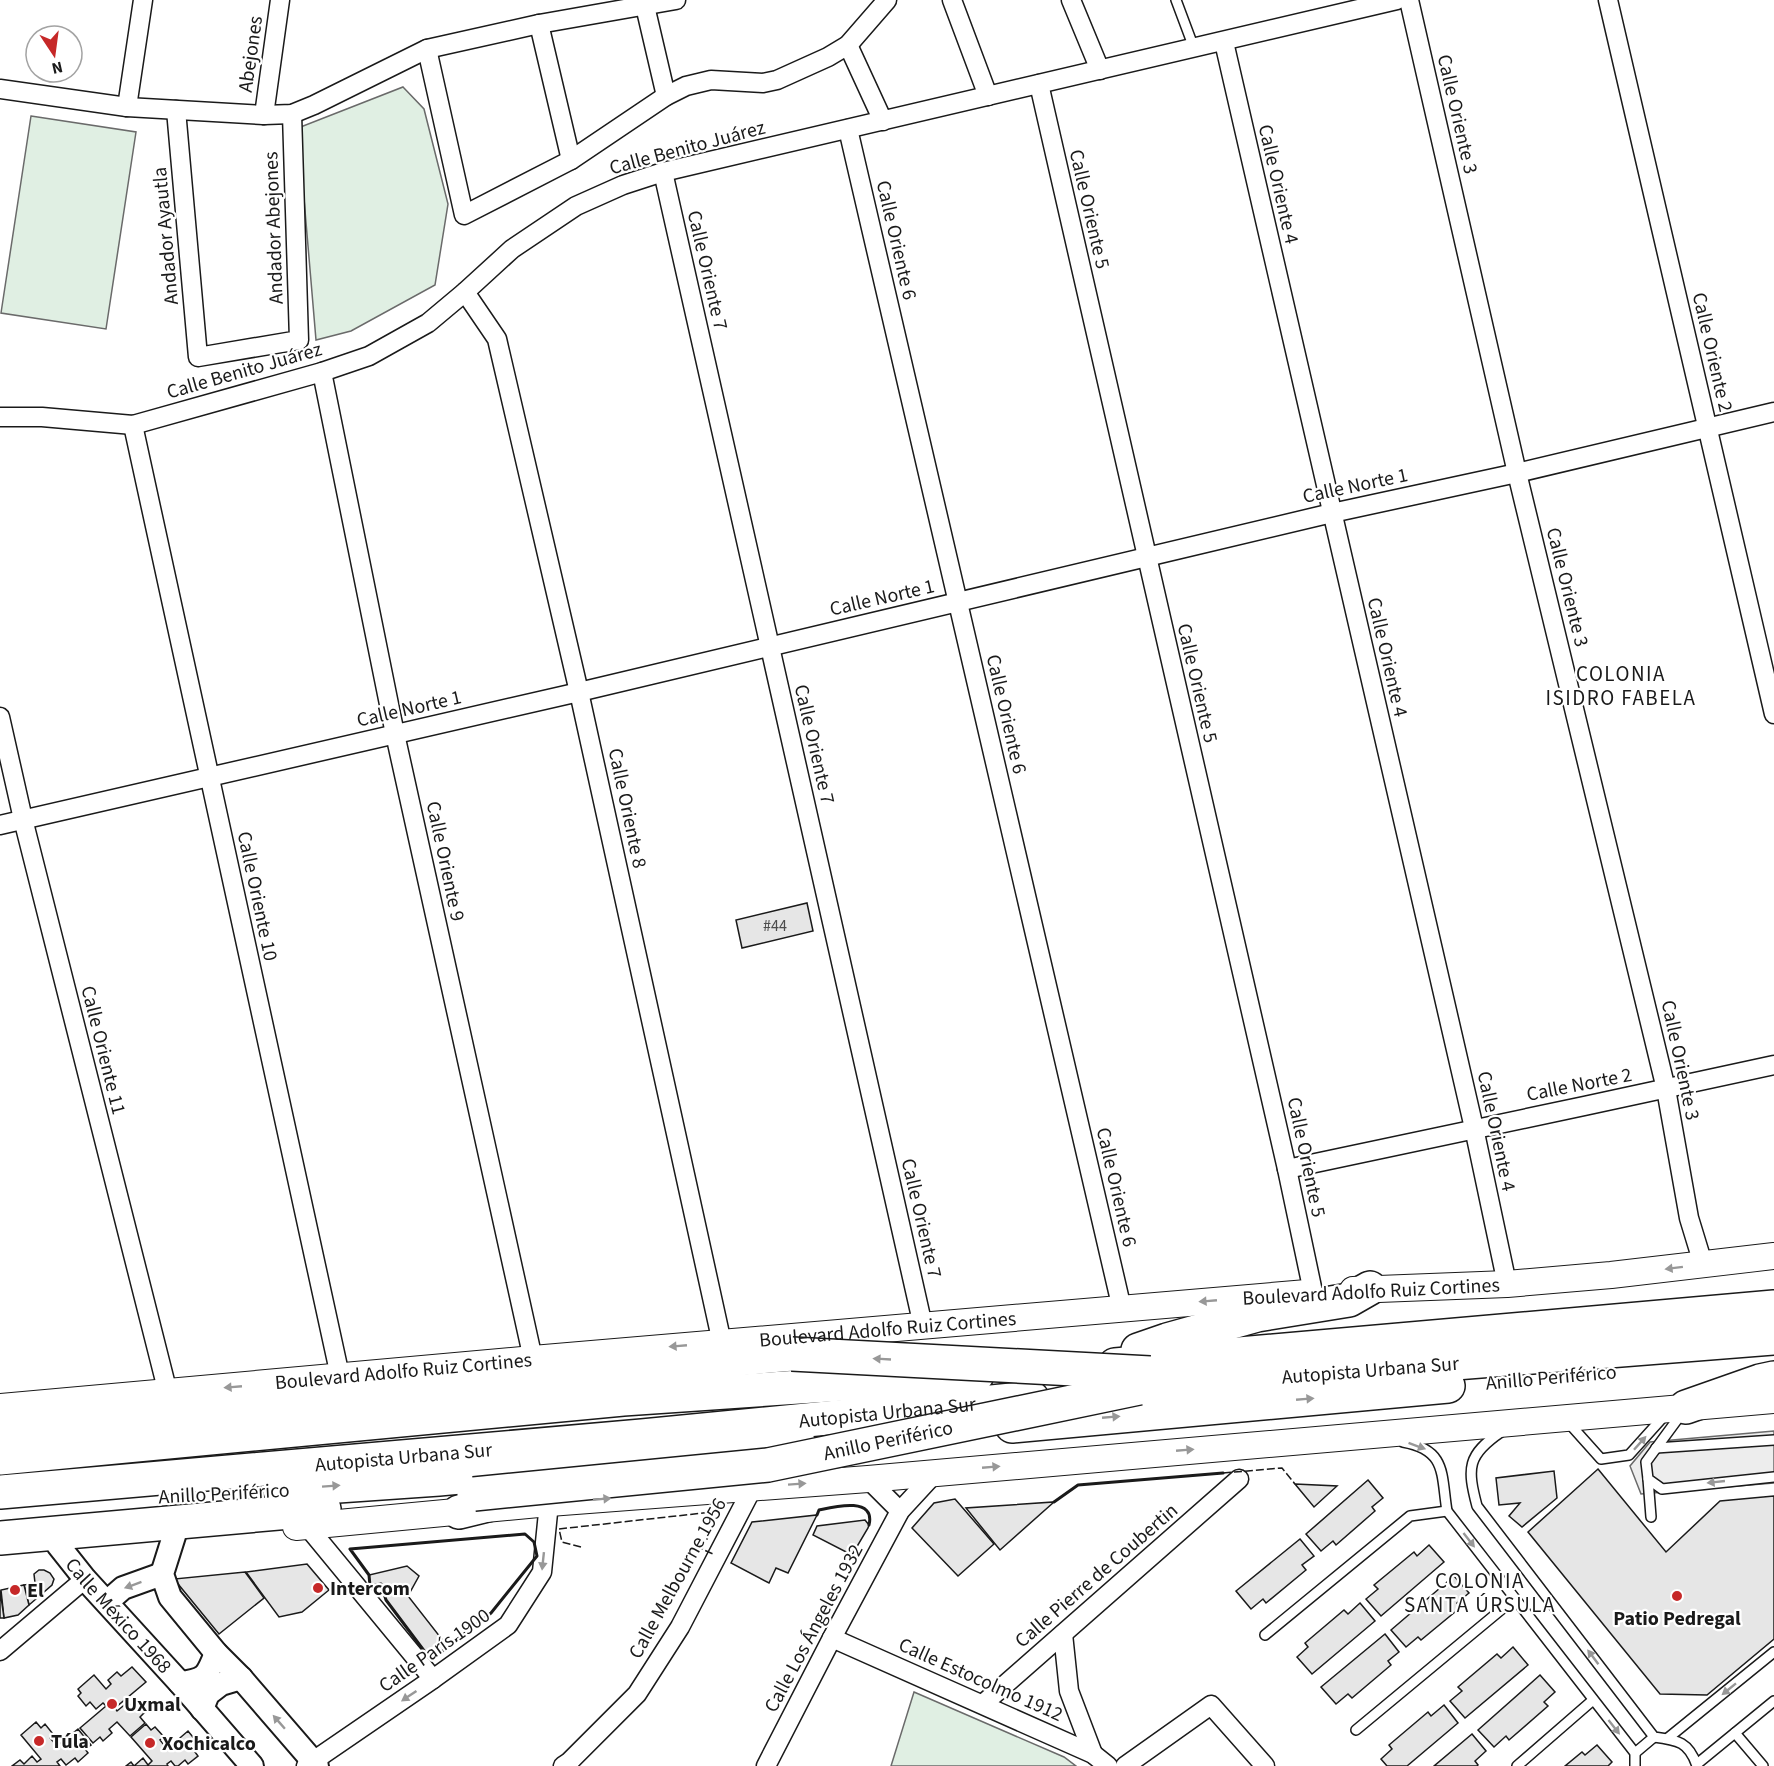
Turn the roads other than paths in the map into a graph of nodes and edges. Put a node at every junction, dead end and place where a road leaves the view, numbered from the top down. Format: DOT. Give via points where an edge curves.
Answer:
graph roads {
  1 [pos="143,0"];
  2 [pos="280,0"];
  3 [pos="676,0"];
  4 [pos="887,0"];
  5 [pos="952,0"];
  6 [pos="1071,0"];
  7 [pos="1176,0"];
  8 [pos="1397,0"];
  9 [pos="1409,0"];
  10 [pos="1608,0"];
  11 [pos="645,6"];
  12 [pos="539,24"];
  13 [pos="1224,42"];
  14 [pos="848,45"];
  15 [pos="1194,48"];
  16 [pos="427,49"];
  17 [pos="1100,70"];
  18 [pos="1039,84"];
  19 [pos="0,89"];
  20 [pos="666,96"];
  21 [pos="988,96"];
  22 [pos="127,107"];
  23 [pos="176,110"];
  24 [pos="291,114"];
  25 [pos="264,115"];
  26 [pos="883,121"];
  27 [pos="848,129"];
  28 [pos="571,160"];
  29 [pos="663,172"];
  30 [pos="465,292"];
  31 [pos="299,340"];
  32 [pos="322,372"];
  33 [pos="1774,412"];
  34 [pos="0,417"];
  35 [pos="133,424"];
  36 [pos="1708,427"];
  37 [pos="1517,473"];
  38 [pos="1332,513"];
  39 [pos="1146,557"];
  40 [pos="958,602"];
  41 [pos="770,646"];
  42 [pos="579,692"];
  43 [pos="1774,714"];
  44 [pos="0,717"];
  45 [pos="395,734"];
  46 [pos="209,777"];
  47 [pos="23,819"];
  48 [pos="0,825"];
  49 [pos="1774,1065"];
  50 [pos="1666,1089"];
  51 [pos="1474,1128"];
  52 [pos="1287,1169"];
  53 [pos="1700,1254"];
  54 [pos="1774,1256"];
  55 [pos="1507,1284"];
  56 [pos="1370,1288"];
  57 [pos="1313,1292"];
  58 [pos="1774,1307"];
  59 [pos="1122,1309"];
  60 [pos="1774,1312"];
  61 [pos="1774,1322"];
  62 [pos="923,1326"];
  63 [pos="1702,1328"];
  64 [pos="1774,1338"];
  65 [pos="722,1343"];
  66 [pos="1649,1348"];
  67 [pos="1774,1355"];
  68 [pos="533,1359"];
  69 [pos="1094,1367"];
  70 [pos="340,1376"];
  71 [pos="1774,1378"];
  72 [pos="1144,1380"];
  73 [pos="168,1393"];
  74 [pos="1774,1400"];
  75 [pos="0,1407"];
  76 [pos="1679,1408"];
  77 [pos="1564,1417"];
  78 [pos="1516,1421"];
  79 [pos="0,1427"];
  80 [pos="1362,1435"];
  81 [pos="1774,1440"];
  82 [pos="1656,1448"];
  83 [pos="681,1456"];
  84 [pos="0,1458"];
  85 [pos="0,1469"];
  86 [pos="936,1472"];
  87 [pos="1774,1477"];
  88 [pos="868,1479"];
  89 [pos="1239,1479"];
  90 [pos="1648,1479"];
  91 [pos="753,1487"];
  92 [pos="0,1492"];
  93 [pos="549,1503"];
  94 [pos="0,1509"];
  95 [pos="900,1511"];
  96 [pos="1447,1511"];
  97 [pos="459,1512"];
  98 [pos="1651,1517"];
  99 [pos="307,1526"];
  100 [pos="174,1536"];
  101 [pos="0,1538"];
  102 [pos="58,1545"];
  103 [pos="0,1551"];
  104 [pos="162,1574"];
  105 [pos="86,1579"];
  106 [pos="1514,1599"];
  107 [pos="107,1602"];
  108 [pos="1063,1634"];
  109 [pos="1265,1635"];
  110 [pos="832,1638"];
  111 [pos="0,1651"];
  112 [pos="1774,1652"];
  113 [pos="216,1653"];
  114 [pos="240,1678"];
  115 [pos="433,1679"];
  116 [pos="180,1683"];
  117 [pos="1593,1700"];
  118 [pos="1774,1701"];
  119 [pos="983,1704"];
  120 [pos="201,1709"];
  121 [pos="1356,1730"];
  122 [pos="1735,1733"];
  123 [pos="1654,1737"];
  124 [pos="1668,1738"];
  125 [pos="1635,1753"];
  126 [pos="1093,1754"];
  127 [pos="312,1764"];
  128 [pos="1697,1765"];
  129 [pos="252,1766"];
  130 [pos="563,1766"];
  131 [pos="766,1766"];
  132 [pos="1108,1766"];
  133 [pos="1125,1766"];
  134 [pos="1265,1766"];
  135 [pos="1517,1766"];
  136 [pos="1635,1766"];
  137 [pos="1763,1766"];
  1 -- 22 [label="street"];
  2 -- 25 [label="street, Abejones"];
  3 -- 11 [label="street"];
  4 -- 14 [label="street"];
  5 -- 21 [label="street"];
  6 -- 17 [label="street"];
  7 -- 15 [label="lane"];
  8 -- 13 [label="street, Calle Benito Juárez"];
  9 -- 37 [label="street, Calle Oriente 3"];
  10 -- 36 [label="street, Calle Oriente 2"];
  11 -- 12 [label="street"];
  11 -- 20 [label="street"];
  12 -- 16 [label="street"];
  12 -- 28 [label="street"];
  13 -- 15 [label="street, Calle Benito Juárez"];
  13 -- 38 [label="street, Calle Oriente 4"];
  14 -- 20 [label="street" via="777,80 711,80"];
  14 -- 26 [label="street"];
  15 -- 17 [label="street, Calle Benito Juárez"];
  16 -- 24 [label="street"];
  16 -- 28 [label="street" via="464,215"];
  17 -- 18 [label="street, Calle Benito Juárez"];
  18 -- 21 [label="street, Calle Benito Juárez"];
  18 -- 39 [label="street, Calle Oriente 5"];
  19 -- 22 [label="street"];
  20 -- 28 [label="street"];
  21 -- 26 [label="street, Calle Benito Juárez"];
  22 -- 23 [label="street"];
  23 -- 25 [label="street"];
  23 -- 31 [label="street, Andador Ayautla" via="198,357"];
  24 -- 25 [label="street"];
  24 -- 31 [label="street, Andador Abejones"];
  26 -- 27 [label="street, Calle Benito Juárez"];
  27 -- 29 [label="street, Calle Benito Juárez"];
  27 -- 40 [label="street, Calle Oriente 6"];
  29 -- 30 [label="street, Calle Benito Juárez" via="576,206 512,249"];
  29 -- 41 [label="street, Calle Oriente 7"];
  30 -- 32 [label="street, Calle Benito Juárez" via="428,323 369,356"];
  30 -- 42 [label="street, Calle Oriente 8" via="497,339"];
  32 -- 35 [label="street, Calle Benito Juárez"];
  32 -- 45 [label="street, Calle Oriente 9"];
  33 -- 36 [label="street, Calle Norte 1"];
  34 -- 35 [label="street, Calle Benito Juárez"];
  35 -- 46 [label="street, Calle Oriente 10"];
  36 -- 37 [label="street, Calle Norte 1"];
  36 -- 43 [label="street, Calle Oriente 2"];
  37 -- 38 [label="street, Calle Norte 1"];
  37 -- 50 [label="street, Calle Oriente 3"];
  38 -- 39 [label="street, Calle Norte 1"];
  38 -- 51 [label="street, Calle Oriente 4"];
  39 -- 40 [label="street, Calle Norte 1"];
  39 -- 52 [label="street, Calle Oriente 5"];
  40 -- 41 [label="street, Calle Norte 1"];
  40 -- 59 [label="street, Calle Oriente 6"];
  41 -- 42 [label="street, Calle Norte 1"];
  41 -- 62 [label="street, Calle Oriente 7"];
  42 -- 45 [label="street, Calle Norte 1"];
  42 -- 65 [label="street, Calle Oriente 8"];
  44 -- 47 [label="street, Calle Oriente 11"];
  45 -- 46 [label="street, Calle Norte 1"];
  45 -- 68 [label="street, Calle Oriente 9"];
  46 -- 47 [label="street, Calle Norte 1"];
  46 -- 70 [label="street, Calle Oriente 10"];
  47 -- 48 [label="street, Calle Norte 1"];
  47 -- 73 [label="street, Calle Oriente 11"];
  49 -- 50 [label="street, Calle Norte 2"];
  50 -- 51 [label="street, Calle Norte 2"];
  50 -- 53 [label="street, Calle Oriente 3" via="1689,1218"];
  51 -- 52 [label="street, Calle Norte 2"];
  51 -- 55 [label="street, Calle Oriente 4"];
  52 -- 57 [label="street, Calle Oriente 5"];
  54 -- 55 [label="main road, Boulevard Adolfo Ruiz Cortines, one-way"];
  55 -- 56 [label="main road, Boulevard Adolfo Ruiz Cortines"];
  56 -- 57 [label="main road, Boulevard Adolfo Ruiz Cortines"];
  56 -- 69 [label="highway" via="1349,1300 1257,1315 1167,1340"];
  57 -- 59 [label="main road, Boulevard Adolfo Ruiz Cortines, one-way"];
  58 -- 69 [label="highway"];
  59 -- 62 [label="main road, Boulevard Adolfo Ruiz Cortines"];
  60 -- 63 [label="highway"];
  61 -- 63 [label="highway, Autopista Urbana Sur"];
  62 -- 65 [label="main road, Boulevard Adolfo Ruiz Cortines"];
  63 -- 72 [label="highway, Autopista Urbana Sur"];
  64 -- 66 [label="highway, Autopista Urbana Sur"];
  65 -- 68 [label="main road, Boulevard Adolfo Ruiz Cortines, one-way"];
  66 -- 67 [label="highway"];
  66 -- 72 [label="highway, Autopista Urbana Sur"];
  83 -- 67 [label="highway, Anillo Periférico, one-way"];
  68 -- 70 [label="main road, Boulevard Adolfo Ruiz Cortines"];
  69 -- 84 [label="highway" via="623,1399"];
  70 -- 73 [label="main road, Boulevard Adolfo Ruiz Cortines, one-way"];
  71 -- 76 [label="highway"];
  72 -- 79 [label="highway, one-way, bridge" via="792,1354"];
  72 -- 85 [label="highway, Autopista Urbana Sur, bridge"];
  72 -- 92 [label="highway, Autopista Urbana Sur, bridge" via="642,1436"];
  72 -- 101 [label="highway, bridge" via="768,1465"];
  73 -- 75 [label="main road, Boulevard Adolfo Ruiz Cortines"];
  74 -- 76 [label="main road"];
  76 -- 77 [label="main road"];
  77 -- 76 [label="lane, one-way" via="1601,1459 1629,1455"];
  76 -- 82 [label="lane"];
  77 -- 78 [label="main road"];
  78 -- 80 [label="main road"];
  123 -- 78 [label="lane, one-way" via="1477,1506 1472,1486 1473,1459 1484,1443"];
  86 -- 80 [label="main road, one-way"];
  80 -- 96 [label="lane, one-way" via="1419,1445 1433,1454 1440,1464"];
  81 -- 82 [label="lane"];
  82 -- 90 [label="lane" via="1646,1462"];
  94 -- 83 [label="highway, Anillo Periférico, one-way" via="439,1479"];
  83 -- 97 [label="highway"];
  86 -- 88 [label="main road"];
  86 -- 95 [label="street, Calle Los Ángeles 1932"];
  87 -- 90 [label="lane, one-way" via="1662,1489"];
  91 -- 88 [label="main road, one-way"];
  88 -- 95 [label="street"];
  89 -- 108 [label="street, Calle Pierre de Coubertin"];
  90 -- 98 [label="lane"];
  93 -- 91 [label="main road, one-way"];
  91 -- 130 [label="street, Calle Melbourne 1956" via="680,1628 637,1694"];
  93 -- 97 [label="main road"];
  93 -- 115 [label="street, Calle París 1900, one-way" via="542,1572 508,1625"];
  95 -- 110 [label="street, Calle Los Ángeles 1932"];
  96 -- 106 [label="lane, one-way"];
  96 -- 109 [label="lane" via="1410,1516"];
  97 -- 99 [label="main road"];
  99 -- 100 [label="main road"];
  99 -- 115 [label="street"];
  100 -- 102 [label="main road"];
  100 -- 104 [label="street"];
  102 -- 103 [label="main road"];
  102 -- 105 [label="street, Calle México 1968"];
  104 -- 107 [label="street, one-way" via="123,1588"];
  104 -- 113 [label="street" via="170,1597"];
  105 -- 107 [label="street, Calle México 1968"];
  105 -- 111 [label="street"];
  106 -- 117 [label="lane"];
  106 -- 121 [label="lane"];
  107 -- 116 [label="street, Calle México 1968"];
  108 -- 119 [label="street, Calle Pierre de Coubertin"];
  108 -- 126 [label="street" via="1069,1691"];
  110 -- 119 [label="street, Calle Estocolmo 1912"];
  110 -- 131 [label="street, Calle Los Ángeles 1932"];
  112 -- 124 [label="lane, one-way"];
  113 -- 114 [label="street"];
  113 -- 116 [label="street" via="209,1672 199,1681"];
  114 -- 120 [label="street" via="221,1684 208,1694"];
  127 -- 114 [label="street, one-way"];
  115 -- 127 [label="street, Calle París 1900, one-way"];
  116 -- 120 [label="street, Calle México 1968"];
  117 -- 125 [label="lane, one-way"];
  117 -- 135 [label="lane"];
  118 -- 122 [label="lane"];
  119 -- 126 [label="street, Calle Estocolmo 1912"];
  120 -- 129 [label="street, Calle México 1968"];
  122 -- 128 [label="lane"];
  122 -- 137 [label="lane"];
  123 -- 124 [label="lane"];
  123 -- 125 [label="lane"];
  124 -- 128 [label="lane" via="1688,1747"];
  125 -- 136 [label="lane"];
  126 -- 132 [label="street, Calle Estocolmo 1912"];
  133 -- 134 [label="street" via="1211,1705"];
}
